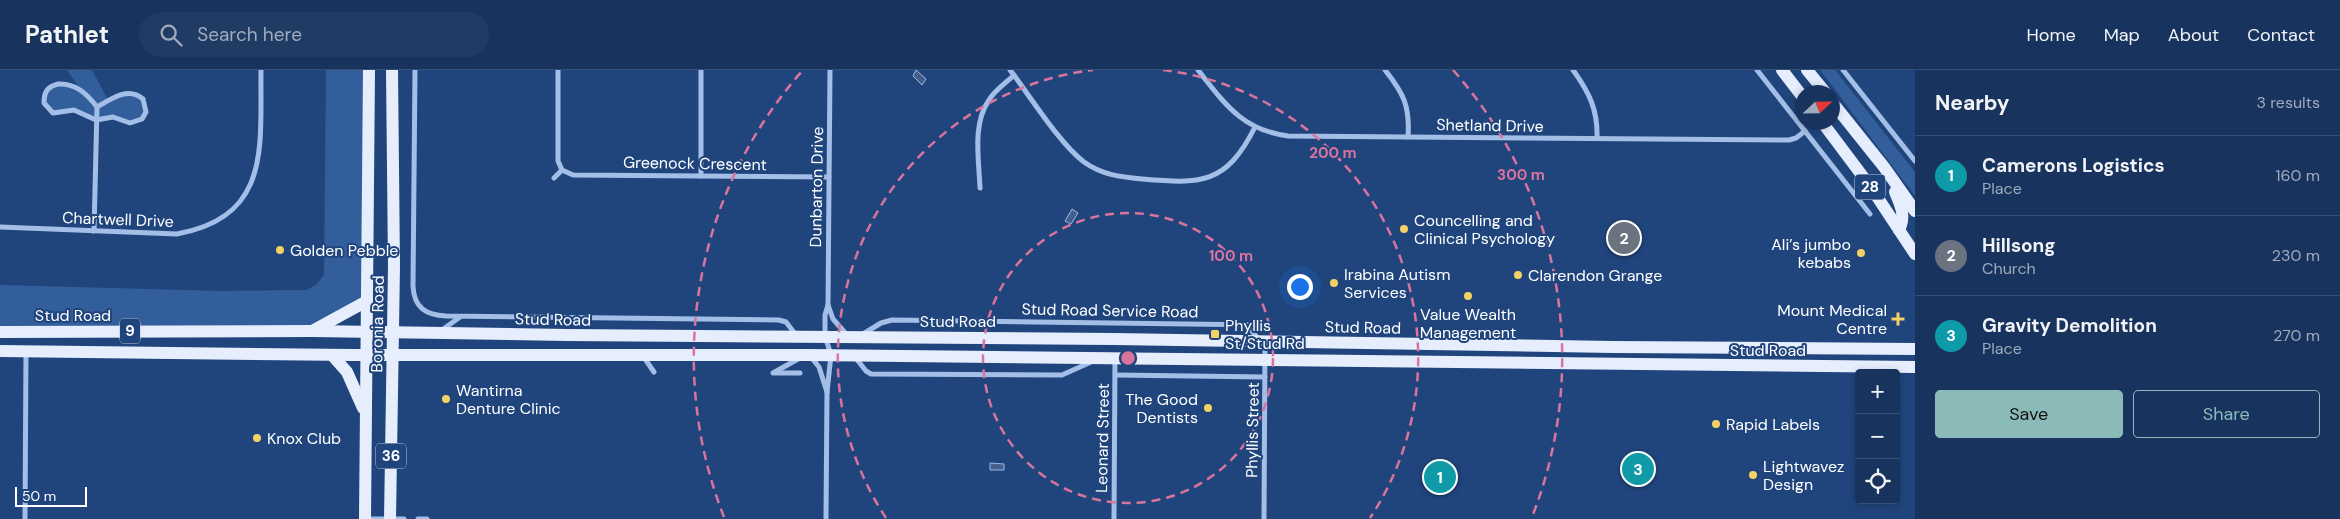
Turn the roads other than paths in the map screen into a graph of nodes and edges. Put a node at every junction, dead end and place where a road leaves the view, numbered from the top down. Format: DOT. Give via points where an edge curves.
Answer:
graph roads {
  1 [pos="261,70"];
  2 [pos="368,70"];
  3 [pos="392,70"];
  4 [pos="415,70"];
  5 [pos="558,70"];
  6 [pos="702,70"];
  7 [pos="830,70"];
  8 [pos="1010,70"];
  9 [pos="1198,70"];
  10 [pos="1385,70"];
  11 [pos="1572,70"];
  12 [pos="1757,70"];
  13 [pos="1782,70"];
  14 [pos="1807,70"];
  15 [pos="1843,70"];
  16 [pos="1014,75"];
  17 [pos="1819,85"];
  18 [pos="1795,87"];
  19 [pos="97,107"];
  20 [pos="1840,112"];
  21 [pos="96,120"];
  22 [pos="1255,127"];
  23 [pos="1828,130"];
  24 [pos="1805,131"];
  25 [pos="1408,137"];
  26 [pos="1597,138"];
  27 [pos="1915,161"];
  28 [pos="1884,167"];
  29 [pos="562,170"];
  30 [pos="701,176"];
  31 [pos="829,177"];
  32 [pos="554,178"];
  33 [pos="980,188"];
  34 [pos="1915,211"];
  35 [pos="1870,214"];
  36 [pos="0,228"];
  37 [pos="1899,230"];
  38 [pos="94,231"];
  39 [pos="1915,254"];
  40 [pos="366,301"];
  41 [pos="828,305"];
  42 [pos="461,316"];
  43 [pos="1247,325"];
  44 [pos="1264,325"];
  45 [pos="312,331"];
  46 [pos="0,332"];
  47 [pos="366,332"];
  48 [pos="393,332"];
  49 [pos="438,333"];
  50 [pos="796,336"];
  51 [pos="825,336"];
  52 [pos="854,337"];
  53 [pos="1263,341"];
  54 [pos="1915,342"];
  55 [pos="1340,343"];
  56 [pos="1394,344"];
  57 [pos="1623,347"];
  58 [pos="1825,348"];
  59 [pos="1892,349"];
  60 [pos="1915,349"];
  61 [pos="0,351"];
  62 [pos="26,351"];
  63 [pos="641,354"];
  64 [pos="332,355"];
  65 [pos="366,355"];
  66 [pos="393,355"];
  67 [pos="807,355"];
  68 [pos="831,355"];
  69 [pos="854,356"];
  70 [pos="1098,358"];
  71 [pos="1115,358"];
  72 [pos="1265,359"];
  73 [pos="1340,361"];
  74 [pos="1393,362"];
  75 [pos="1684,365"];
  76 [pos="1849,366"];
  77 [pos="1915,367"];
  78 [pos="654,372"];
  79 [pos="800,373"];
  80 [pos="1116,375"];
  81 [pos="1265,377"];
  82 [pos="827,392"];
  83 [pos="366,415"];
  84 [pos="25,519"];
  85 [pos="365,519"];
  86 [pos="390,519"];
  87 [pos="404,519"];
  88 [pos="418,519"];
  89 [pos="428,519"];
  90 [pos="826,519"];
  91 [pos="1114,519"];
  92 [pos="1264,519"];
  1 -- 38 [label="street, Chartwell Drive" via="259,162 246,194 229,212 208,226 177,234"];
  2 -- 40 [label="main road, Boronia Road"];
  3 -- 48 [label="main road, Boronia Road"];
  4 -- 42 [label="street" via="415,299 421,309 434,316"];
  5 -- 29 [label="street" via="558,161"];
  6 -- 30 [label="street"];
  7 -- 31 [label="street, Dunbarton Drive"];
  8 -- 16 [label="street"];
  9 -- 22 [label="street, Shetland Drive" via="1232,112"];
  10 -- 25 [label="street" via="1406,102"];
  11 -- 26 [label="street" via="1592,101 1597,118"];
  12 -- 24 [label="street"];
  13 -- 18 [label="main road"];
  14 -- 17 [label="main road"];
  15 -- 27 [label="street"];
  16 -- 22 [label="street" via="1076,155 1099,171 1116,176 1180,182 1206,178 1234,161"];
  16 -- 33 [label="street" via="992,95 982,113 978,132"];
  19 -- 21 [label="street"];
  19 -- 21 [label="street" via="120,95 132,94 143,99 146,108 142,119 134,122 113,117"];
  19 -- 21 [label="street" via="82,91 68,85 54,85 44,94 44,103 53,113 74,110"];
  20 -- 28 [label="main road, 28"];
  21 -- 38 [label="street"];
  22 -- 25 [label="street, Shetland Drive" via="1296,137"];
  23 -- 37 [label="main road, 28"];
  24 -- 26 [label="street, Shetland Drive" via="1789,140"];
  24 -- 35 [label="street"];
  25 -- 26 [label="street, Shetland Drive"];
  28 -- 34 [label="main road, 28"];
  28 -- 37 [label="main road" via="1903,212"];
  29 -- 30 [label="street, Greenock Crescent" via="573,175"];
  29 -- 32 [label="street"];
  30 -- 31 [label="street, Greenock Crescent"];
  31 -- 41 [label="street, Dunbarton Drive"];
  36 -- 38 [label="street, Chartwell Drive"];
  37 -- 39 [label="main road, 28"];
  40 -- 45 [label="main road"];
  40 -- 47 [label="main road, Boronia Road"];
  41 -- 51 [label="street, Dunbarton Drive"];
  41 -- 52 [label="street, Dunbarton Drive" via="833,319"];
  42 -- 49 [label="street"];
  42 -- 50 [label="street" via="779,320 786,322"];
  43 -- 44 [label="street, Stud Road Service Road"];
  43 -- 52 [label="street, Stud Road Service Road" via="892,320"];
  43 -- 53 [label="street"];
  45 -- 46 [label="main road, Stud Road / 9"];
  45 -- 47 [label="main road, Stud Road / 9"];
  47 -- 48 [label="main road, Stud Road"];
  47 -- 65 [label="main road, Boronia Road / 36"];
  48 -- 49 [label="main road, Stud Road"];
  48 -- 66 [label="main road, Boronia Road"];
  49 -- 50 [label="main road, Stud Road"];
  50 -- 51 [label="main road, Stud Road"];
  51 -- 52 [label="main road, Stud Road"];
  51 -- 68 [label="street, Dunbarton Drive"];
  52 -- 53 [label="main road, Stud Road"];
  53 -- 55 [label="main road, Stud Road"];
  53 -- 72 [label="street, Phyllis Street"];
  54 -- 59 [label="main road"];
  55 -- 56 [label="main road, Stud Road"];
  55 -- 73 [label="main road"];
  56 -- 57 [label="main road, Stud Road"];
  56 -- 74 [label="main road"];
  57 -- 58 [label="main road, Stud Road"];
  57 -- 75 [label="main road" via="1672,357"];
  58 -- 59 [label="main road, Stud Road"];
  58 -- 76 [label="main road" via="1842,355"];
  59 -- 60 [label="main road, Stud Road"];
  61 -- 62 [label="main road, Stud Road / 9"];
  62 -- 64 [label="main road, Stud Road / 9"];
  62 -- 84 [label="street"];
  63 -- 66 [label="main road, Stud Road"];
  63 -- 67 [label="main road, Stud Road"];
  63 -- 78 [label="street"];
  64 -- 65 [label="main road, Stud Road / 9"];
  64 -- 83 [label="main road" via="347,372"];
  65 -- 66 [label="main road, Stud Road / 9"];
  65 -- 83 [label="main road, Boronia Road / 36"];
  66 -- 86 [label="main road, Boronia Road / 36"];
  67 -- 68 [label="main road, Stud Road"];
  67 -- 79 [label="street" via="772,373"];
  67 -- 82 [label="street" via="819,367"];
  68 -- 69 [label="main road, Stud Road"];
  68 -- 82 [label="street, Dunbarton Drive"];
  69 -- 70 [label="main road, Stud Road"];
  69 -- 70 [label="street" via="869,373 880,374 1062,375"];
  70 -- 71 [label="main road, Stud Road"];
  71 -- 72 [label="main road, Stud Road"];
  71 -- 80 [label="street, Leonard Street"];
  72 -- 73 [label="main road, Stud Road"];
  72 -- 81 [label="street, Phyllis Street"];
  73 -- 74 [label="main road, Stud Road"];
  74 -- 75 [label="main road, Stud Road"];
  75 -- 76 [label="main road, Stud Road"];
  76 -- 77 [label="main road, Stud Road"];
  80 -- 81 [label="street"];
  80 -- 91 [label="street, Leonard Street"];
  81 -- 92 [label="street, Phyllis Street"];
  82 -- 90 [label="street"];
  83 -- 85 [label="main road, Boronia Road / 36"];
  85 -- 86 [label="street"];
  86 -- 87 [label="street"];
  88 -- 89 [label="street"];
}
